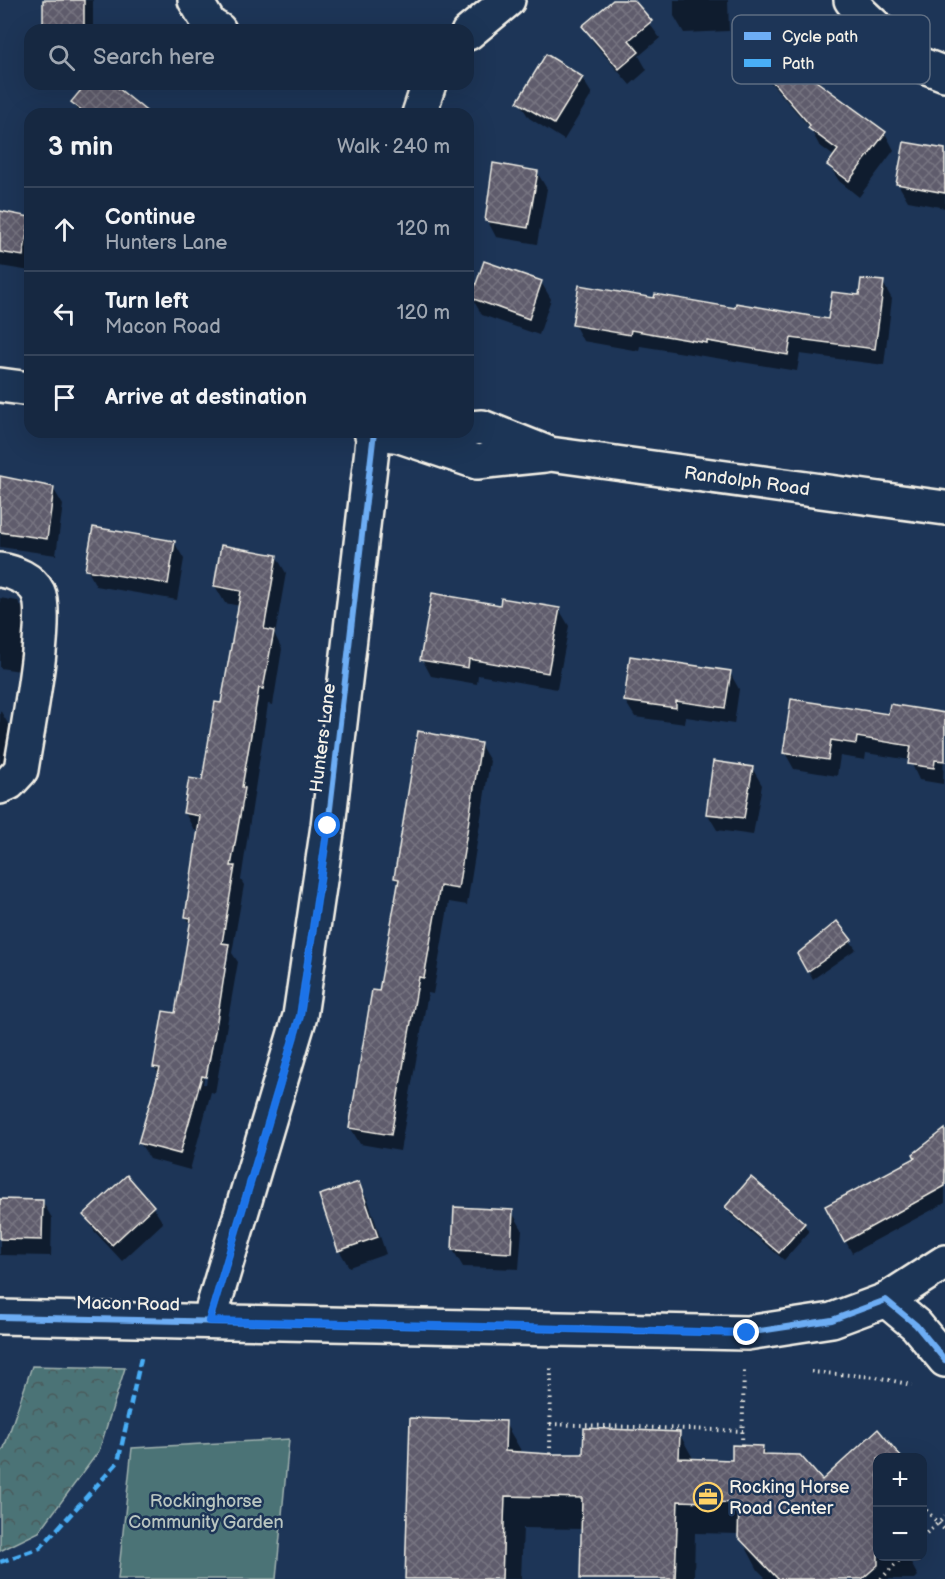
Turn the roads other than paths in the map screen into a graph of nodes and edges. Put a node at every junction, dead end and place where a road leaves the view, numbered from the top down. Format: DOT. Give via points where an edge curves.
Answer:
graph roads {
  1 [pos="195,0"];
  2 [pos="508,0"];
  3 [pos="851,0"];
  4 [pos="863,15"];
  5 [pos="209,24"];
  6 [pos="474,28"];
  7 [pos="930,68"];
  8 [pos="945,74"];
  9 [pos="427,90"];
  10 [pos="421,108"];
  11 [pos="0,385"];
  12 [pos="24,388"];
  13 [pos="474,428"];
  14 [pos="379,438"];
  15 [pos="397,438"];
  16 [pos="550,454"];
  17 [pos="945,508"];
  18 [pos="0,570"];
  19 [pos="0,787"];
  20 [pos="945,1262"];
  21 [pos="886,1300"];
  22 [pos="0,1317"];
  23 [pos="209,1321"];
  24 [pos="945,1360"];
  1 -- 5 [label="street"];
  2 -- 6 [label="street"];
  3 -- 4 [label="street"];
  7 -- 8 [label="street"];
  9 -- 10 [label="street"];
  11 -- 12 [label="street"];
  13 -- 16 [label="street, Randolph Road" via="482,427"];
  14 -- 23 [label="street, Hunters Lane" via="300,1016"];
  15 -- 16 [label="street, Randolph Road" via="477,462"];
  16 -- 17 [label="street, Randolph Road"];
  18 -- 19 [label="street" via="30,582 39,594 42,621 21,770"];
  20 -- 21 [label="street, Macon Road"];
  21 -- 23 [label="street, Macon Road" via="832,1320 747,1333"];
  21 -- 24 [label="street" via="916,1325"];
  22 -- 23 [label="street, Macon Road"];
}
